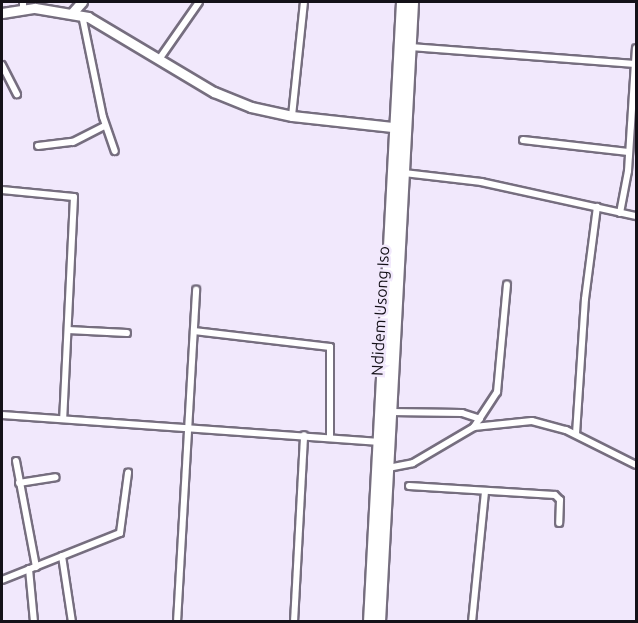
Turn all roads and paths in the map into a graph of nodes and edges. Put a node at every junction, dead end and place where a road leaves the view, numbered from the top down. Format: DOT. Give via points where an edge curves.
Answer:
graph roads {
  1 [pos="82,2"];
  2 [pos="200,2"];
  3 [pos="304,2"];
  4 [pos="403,2"];
  5 [pos="412,2"];
  6 [pos="23,5"];
  7 [pos="2,13"];
  8 [pos="72,13"];
  9 [pos="82,15"];
  10 [pos="409,47"];
  11 [pos="636,48"];
  12 [pos="160,58"];
  13 [pos="635,64"];
  14 [pos="2,65"];
  15 [pos="17,94"];
  16 [pos="292,116"];
  17 [pos="105,126"];
  18 [pos="402,128"];
  19 [pos="522,140"];
  20 [pos="38,146"];
  21 [pos="115,151"];
  22 [pos="628,152"];
  23 [pos="404,173"];
  24 [pos="2,190"];
  25 [pos="597,207"];
  26 [pos="620,213"];
  27 [pos="636,216"];
  28 [pos="507,284"];
  29 [pos="196,290"];
  30 [pos="68,330"];
  31 [pos="194,331"];
  32 [pos="127,333"];
  33 [pos="391,412"];
  34 [pos="2,416"];
  35 [pos="63,419"];
  36 [pos="480,419"];
  37 [pos="190,426"];
  38 [pos="474,427"];
  39 [pos="576,434"];
  40 [pos="304,435"];
  41 [pos="330,438"];
  42 [pos="380,442"];
  43 [pos="16,461"];
  44 [pos="636,465"];
  45 [pos="388,468"];
  46 [pos="128,473"];
  47 [pos="56,477"];
  48 [pos="19,483"];
  49 [pos="409,486"];
  50 [pos="485,492"];
  51 [pos="559,523"];
  52 [pos="62,556"];
  53 [pos="33,568"];
  54 [pos="2,580"];
  55 [pos="34,621"];
  56 [pos="72,621"];
  57 [pos="177,621"];
  58 [pos="294,621"];
  59 [pos="370,621"];
  60 [pos="379,621"];
  61 [pos="472,621"];
  1 -- 8 [label="street"];
  2 -- 12 [label="street"];
  3 -- 16 [label="street"];
  4 -- 18 [label="highway, Ndidem Usong Iso"];
  5 -- 10 [label="highway, Ndidem Usong Iso"];
  6 -- 7 [label="street"];
  6 -- 8 [label="street"];
  8 -- 9 [label="street"];
  9 -- 12 [label="street"];
  9 -- 17 [label="street"];
  10 -- 13 [label="street"];
  10 -- 18 [label="highway, Ndidem Usong Iso"];
  11 -- 13 [label="street"];
  12 -- 16 [label="street" via="226,98"];
  13 -- 22 [label="street"];
  14 -- 15 [label="street"];
  16 -- 18 [label="street"];
  17 -- 20 [label="street" via="73,142"];
  17 -- 21 [label="street"];
  18 -- 23 [label="highway, Ndidem Usong Iso"];
  18 -- 42 [label="highway, Ndidem Usong Iso"];
  19 -- 22 [label="street"];
  22 -- 26 [label="street"];
  23 -- 25 [label="street" via="481,182"];
  23 -- 33 [label="highway, Ndidem Usong Iso"];
  24 -- 30 [label="street" via="74,197"];
  25 -- 26 [label="street"];
  25 -- 39 [label="street" via="585,298"];
  26 -- 27 [label="street"];
  28 -- 36 [label="street" via="497,392"];
  29 -- 31 [label="street"];
  30 -- 32 [label="street"];
  30 -- 35 [label="street"];
  31 -- 37 [label="street"];
  31 -- 41 [label="street" via="330,347"];
  33 -- 36 [label="street" via="462,413"];
  33 -- 45 [label="highway, Ndidem Usong Iso"];
  34 -- 35 [label="street"];
  35 -- 37 [label="street"];
  36 -- 38 [label="street"];
  37 -- 40 [label="street"];
  37 -- 57 [label="street"];
  38 -- 39 [label="street" via="532,421"];
  38 -- 45 [label="street" via="413,464"];
  39 -- 44 [label="street"];
  40 -- 41 [label="street"];
  40 -- 58 [label="street"];
  41 -- 42 [label="street"];
  42 -- 59 [label="highway, Ndidem Usong Iso"];
  43 -- 48 [label="street"];
  45 -- 60 [label="highway, Ndidem Usong Iso"];
  46 -- 52 [label="street" via="120,533"];
  47 -- 48 [label="street"];
  48 -- 53 [label="street"];
  49 -- 50 [label="street"];
  50 -- 51 [label="street" via="555,495 560,500"];
  50 -- 61 [label="street"];
  52 -- 53 [label="street"];
  52 -- 56 [label="street"];
  53 -- 54 [label="street"];
  53 -- 55 [label="street"];
}
